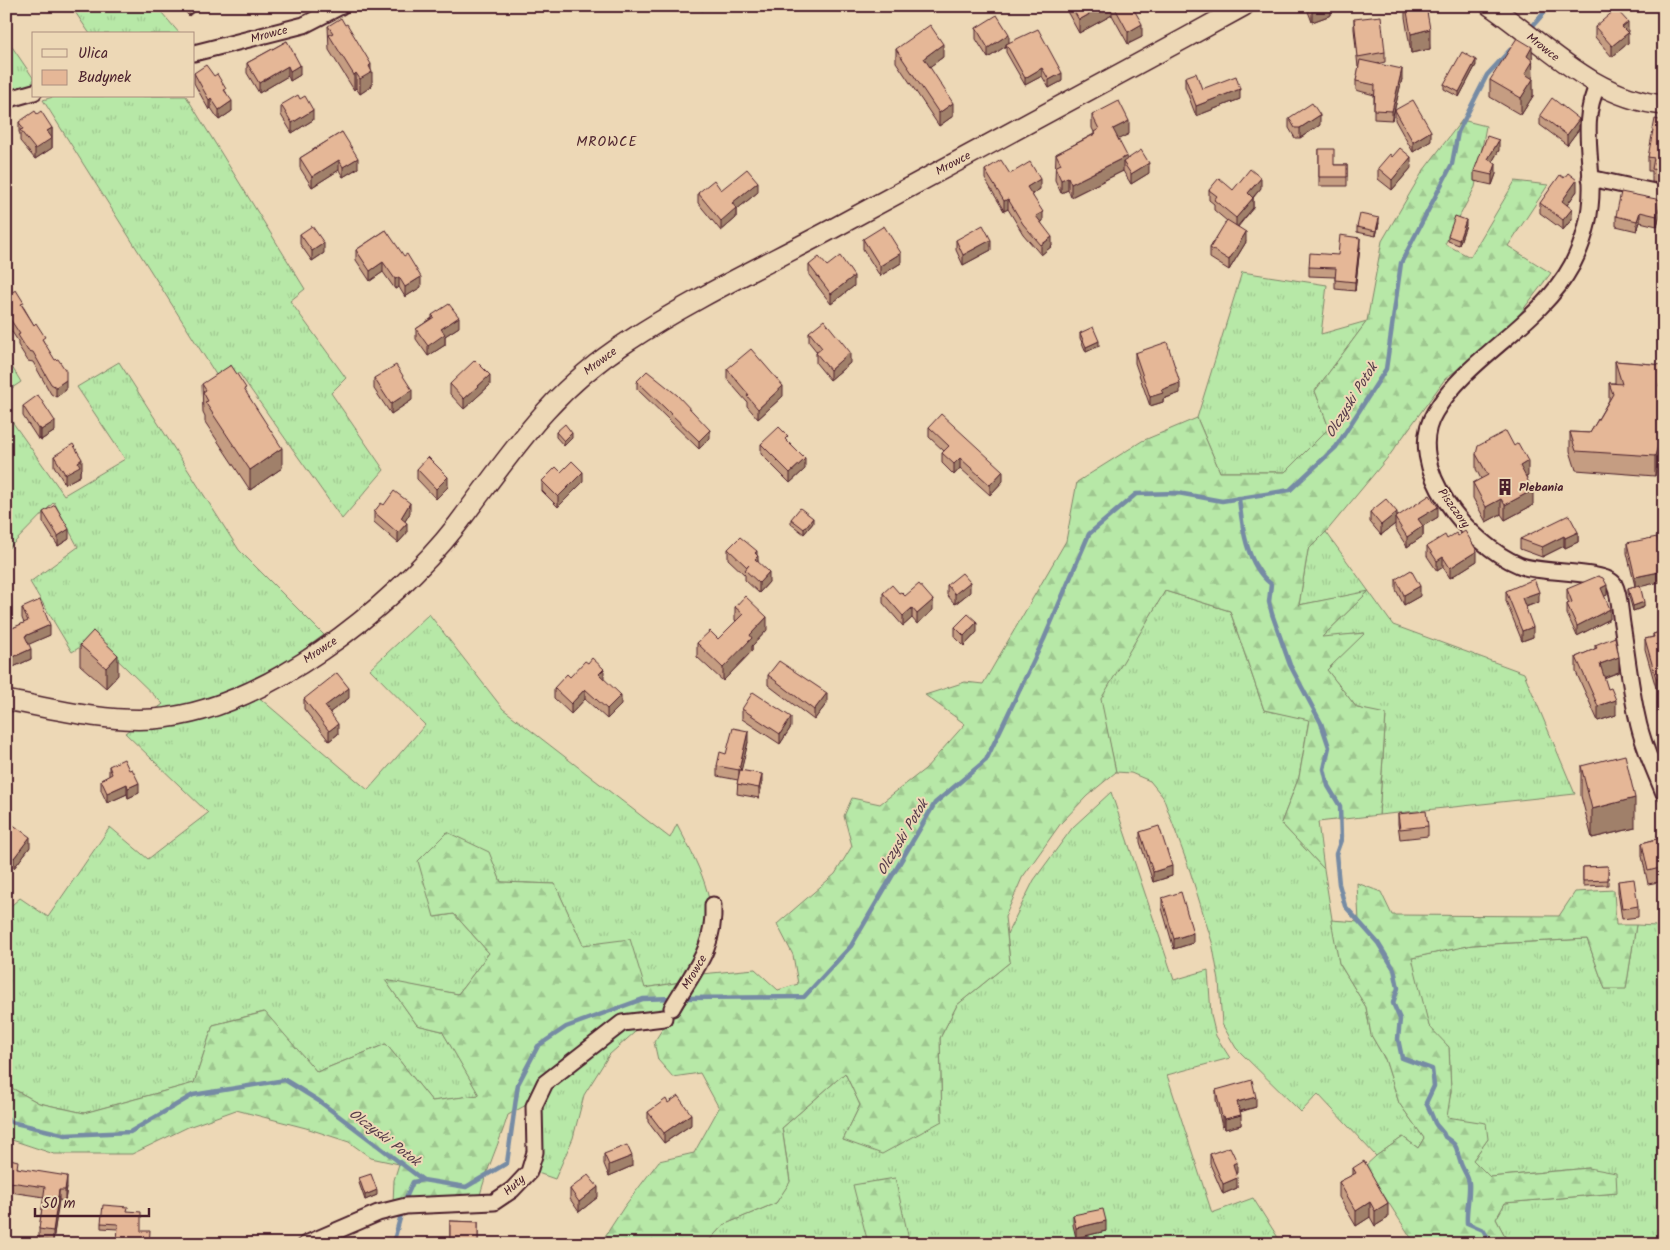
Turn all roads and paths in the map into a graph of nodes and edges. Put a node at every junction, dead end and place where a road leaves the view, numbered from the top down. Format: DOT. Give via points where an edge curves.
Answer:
graph roads {
  1 [pos="342,6"];
  2 [pos="1244,6"];
  3 [pos="1496,11"];
  4 [pos="195,53"];
  5 [pos="1598,85"];
  6 [pos="32,93"];
  7 [pos="6,100"];
  8 [pos="1664,105"];
  9 [pos="1590,178"];
  10 [pos="1664,194"];
  11 [pos="6,700"];
  12 [pos="1664,793"];
  13 [pos="713,905"];
  14 [pos="668,1013"];
  15 [pos="306,1244"];
  1 -- 4 [label="street, Mrowce" via="304,25"];
  2 -- 11 [label="street, Mrowce" via="708,296 613,351 575,380 538,417 445,540 405,584 352,628 264,685 211,708 152,719 107,717"];
  3 -- 5 [label="street, Mrowce"];
  5 -- 8 [label="street, Mrowce" via="1626,97"];
  5 -- 9 [label="street, Piszczory" via="1588,122"];
  6 -- 7 [label="street"];
  9 -- 10 [label="street"];
  9 -- 12 [label="street, Piszczory" via="1590,202 1584,234 1571,266 1542,306 1447,395 1430,420 1425,448 1443,496 1466,525 1499,554 1533,571 1604,576 1613,584 1637,718"];
  13 -- 14 [label="street, Mrowce" via="714,922 708,948"];
  14 -- 15 [label="street, Huty" via="622,1023 545,1082 534,1106 535,1152 529,1172 512,1190 494,1202 406,1206 378,1213"];
}
